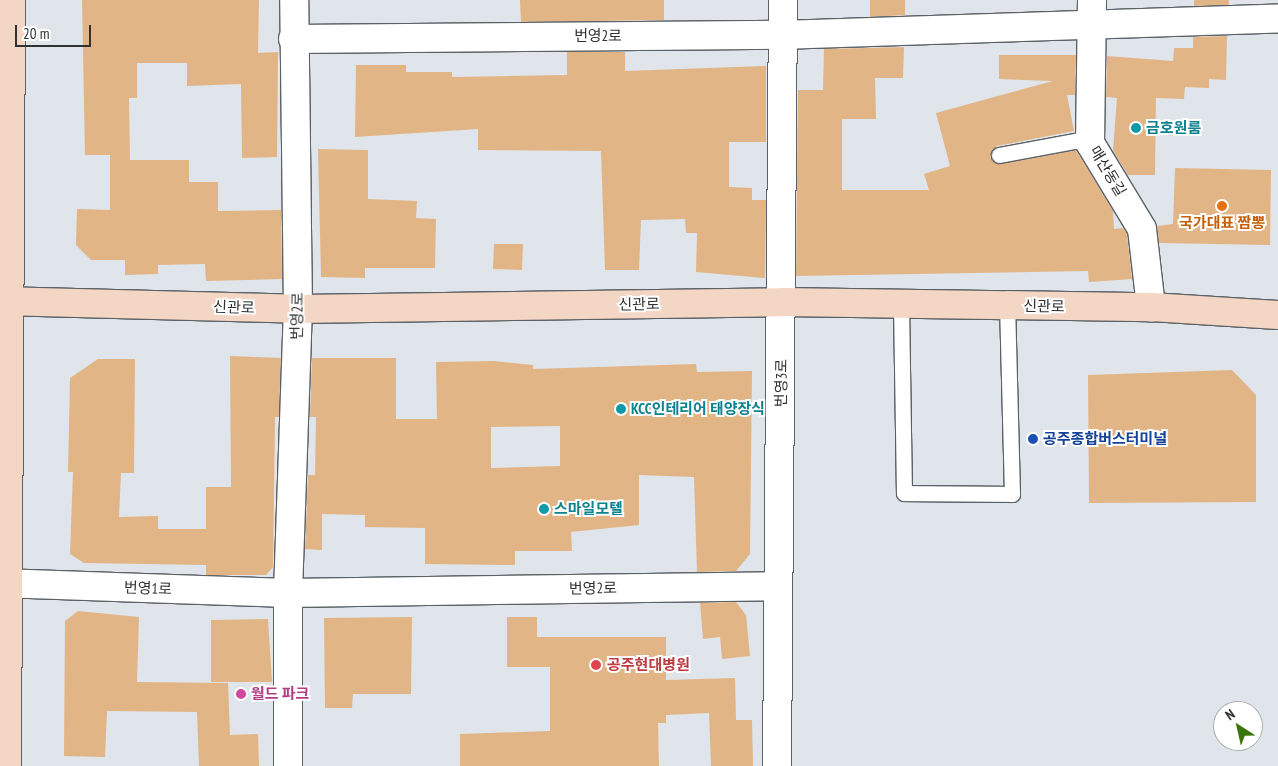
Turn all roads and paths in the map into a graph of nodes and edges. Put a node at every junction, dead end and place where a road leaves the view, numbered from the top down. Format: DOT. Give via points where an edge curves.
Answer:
graph roads {
  1 [pos="11,0"];
  2 [pos="294,0"];
  3 [pos="783,0"];
  4 [pos="1092,12"];
  5 [pos="1278,19"];
  6 [pos="783,35"];
  7 [pos="293,39"];
  8 [pos="1090,138"];
  9 [pos="999,155"];
  10 [pos="5,301"];
  11 [pos="782,302"];
  12 [pos="901,304"];
  13 [pos="1007,305"];
  14 [pos="1151,307"];
  15 [pos="298,309"];
  16 [pos="1278,315"];
  17 [pos="4,582"];
  18 [pos="777,586"];
  19 [pos="288,593"];
  20 [pos="7,766"];
  21 [pos="288,766"];
  22 [pos="777,766"];
  1 -- 10 [label="main road"];
  2 -- 7 [label="street, 번영2로"];
  3 -- 6 [label="street, 번영3로"];
  4 -- 5 [label="street, 번영2로"];
  4 -- 6 [label="street, 번영2로"];
  4 -- 8 [label="street, 매산동길"];
  6 -- 7 [label="street, 번영2로"];
  6 -- 11 [label="street, 번영3로"];
  7 -- 15 [label="street, 번영2로"];
  8 -- 9 [label="lane"];
  8 -- 14 [label="street, 매산동길" via="1142,229"];
  10 -- 15 [label="main road, 신관로"];
  10 -- 17 [label="main road"];
  11 -- 12 [label="main road, 신관로"];
  11 -- 15 [label="main road, 신관로"];
  11 -- 18 [label="street, 번영3로"];
  12 -- 13 [label="main road, 신관로"];
  12 -- 13 [label="lane" via="904,493 1012,494"];
  13 -- 14 [label="main road, 신관로"];
  14 -- 16 [label="main road, 신관로"];
  15 -- 19 [label="street, 번영2로"];
  17 -- 19 [label="street, 번영1로"];
  17 -- 20 [label="main road"];
  18 -- 19 [label="street, 번영2로"];
  18 -- 22 [label="street, 번영3로"];
  19 -- 21 [label="street, 번영2로"];
}
